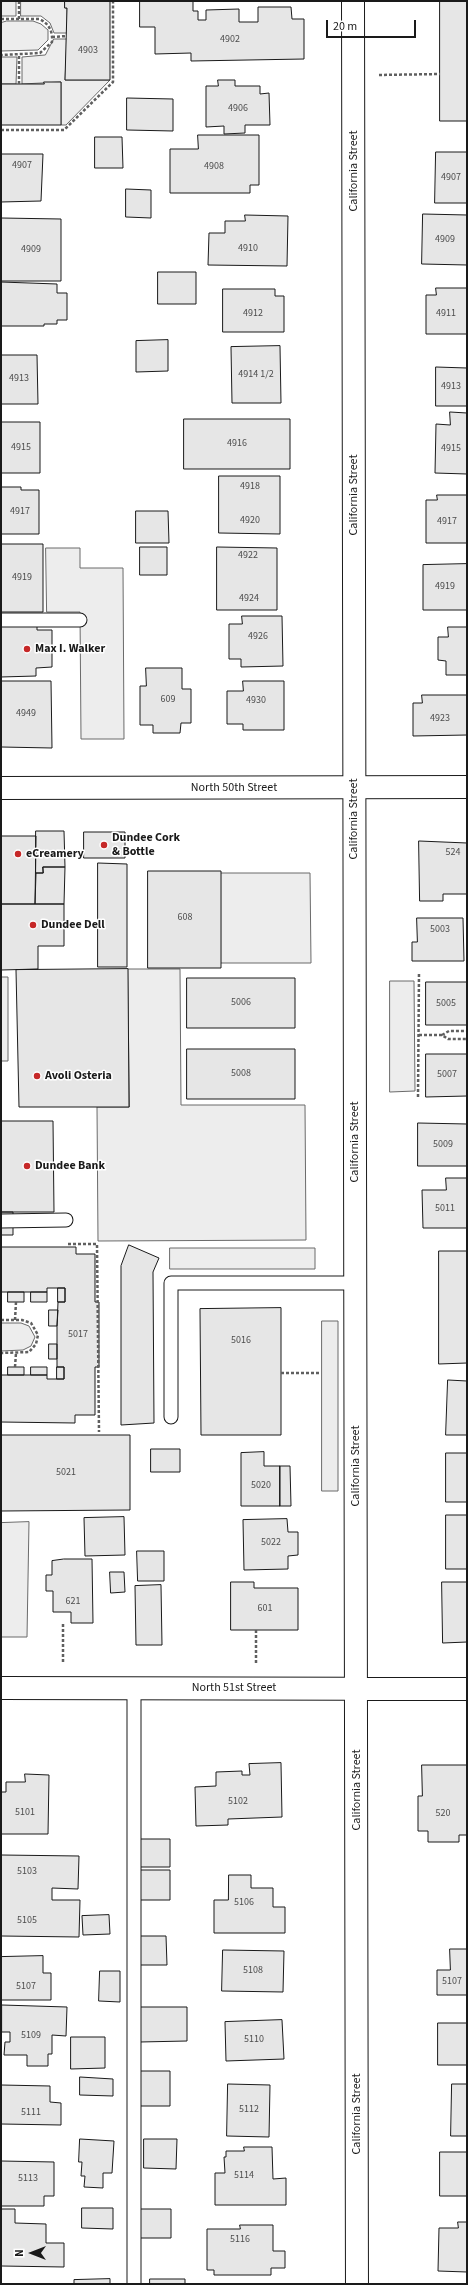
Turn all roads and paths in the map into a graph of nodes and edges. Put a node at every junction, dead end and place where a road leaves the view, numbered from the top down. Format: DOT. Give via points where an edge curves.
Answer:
graph roads {
  1 [pos="19,1"];
  2 [pos="114,1"];
  3 [pos="353,1"];
  4 [pos="19,19"];
  5 [pos="1,20"];
  6 [pos="67,36"];
  7 [pos="52,37"];
  8 [pos="19,54"];
  9 [pos="1,55"];
  10 [pos="440,74"];
  11 [pos="375,75"];
  12 [pos="19,84"];
  13 [pos="1,130"];
  14 [pos="1,620"];
  15 [pos="80,620"];
  16 [pos="467,787"];
  17 [pos="1,788"];
  18 [pos="354,788"];
  19 [pos="419,972"];
  20 [pos="467,1031"];
  21 [pos="419,1035"];
  22 [pos="442,1035"];
  23 [pos="467,1039"];
  24 [pos="418,1097"];
  25 [pos="66,1220"];
  26 [pos="1,1221"];
  27 [pos="97,1244"];
  28 [pos="356,1283"];
  29 [pos="16,1302"];
  30 [pos="1,1320"];
  31 [pos="15,1320"];
  32 [pos="1,1354"];
  33 [pos="16,1354"];
  34 [pos="15,1367"];
  35 [pos="281,1373"];
  36 [pos="319,1373"];
  37 [pos="171,1416"];
  38 [pos="99,1432"];
  39 [pos="63,1624"];
  40 [pos="256,1630"];
  41 [pos="63,1669"];
  42 [pos="256,1670"];
  43 [pos="1,1688"];
  44 [pos="134,1688"];
  45 [pos="357,1689"];
  46 [pos="467,1689"];
  47 [pos="134,2284"];
  48 [pos="357,2284"];
  1 -- 4 [label="path"];
  2 -- 13 [label="path" via="113,82 64,130"];
  3 -- 18 [label="street, California Street"];
  4 -- 5 [label="path"];
  4 -- 7 [label="path" via="44,21 51,30"];
  6 -- 7 [label="path"];
  7 -- 8 [label="path" via="49,46 40,53"];
  8 -- 9 [label="path"];
  8 -- 12 [label="path"];
  10 -- 11 [label="path"];
  14 -- 15 [label="lane"];
  16 -- 18 [label="street, North 50th Street"];
  17 -- 18 [label="street, North 50th Street"];
  18 -- 28 [label="street, California Street"];
  19 -- 21 [label="path"];
  20 -- 22 [label="path" via="449,1030"];
  21 -- 22 [label="path"];
  21 -- 24 [label="path"];
  22 -- 23 [label="path" via="448,1039"];
  25 -- 26 [label="lane"];
  27 -- 38 [label="path"];
  28 -- 37 [label="lane" via="171,1283"];
  28 -- 45 [label="street, California Street"];
  29 -- 31 [label="path"];
  30 -- 31 [label="path"];
  31 -- 33 [label="path" via="31,1323 38,1335 33,1349"];
  32 -- 33 [label="path"];
  33 -- 34 [label="path"];
  35 -- 36 [label="path"];
  39 -- 41 [label="path"];
  40 -- 42 [label="path"];
  43 -- 44 [label="street, North 51st Street"];
  44 -- 45 [label="street, North 51st Street"];
  44 -- 47 [label="lane"];
  45 -- 46 [label="street, North 51st Street"];
  45 -- 48 [label="street, California Street"];
}
